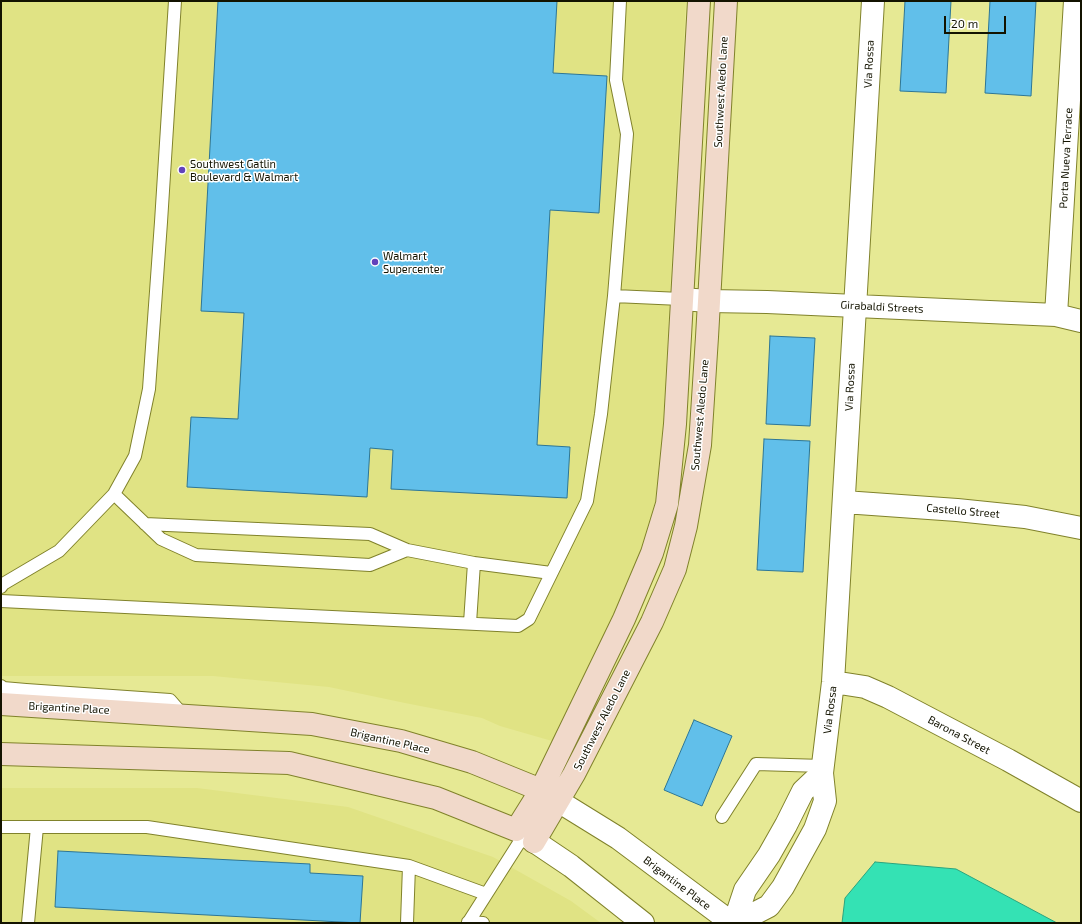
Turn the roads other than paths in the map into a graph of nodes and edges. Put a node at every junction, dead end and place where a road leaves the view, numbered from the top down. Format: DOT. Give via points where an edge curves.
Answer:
graph roads {
  1 [pos="174,1"];
  2 [pos="620,1"];
  3 [pos="699,1"];
  4 [pos="726,1"];
  5 [pos="873,1"];
  6 [pos="1075,1"];
  7 [pos="614,296"];
  8 [pos="682,299"];
  9 [pos="709,301"];
  10 [pos="855,306"];
  11 [pos="1056,315"];
  12 [pos="1081,321"];
  13 [pos="114,494"];
  14 [pos="844,502"];
  15 [pos="145,524"];
  16 [pos="1081,528"];
  17 [pos="407,550"];
  18 [pos="474,563"];
  19 [pos="551,573"];
  20 [pos="1,587"];
  21 [pos="1,601"];
  22 [pos="470,623"];
  23 [pos="833,682"];
  24 [pos="1,686"];
  25 [pos="1,704"];
  26 [pos="183,715"];
  27 [pos="1,754"];
  28 [pos="822,769"];
  29 [pos="550,796"];
  30 [pos="1081,801"];
  31 [pos="722,817"];
  32 [pos="1,827"];
  33 [pos="37,827"];
  34 [pos="525,835"];
  35 [pos="409,866"];
  36 [pos="486,894"];
  37 [pos="468,922"];
  38 [pos="28,923"];
  39 [pos="34,923"];
  40 [pos="407,923"];
  41 [pos="483,923"];
  42 [pos="643,923"];
  43 [pos="734,923"];
  1 -- 13 [label="lane" via="149,389 135,456"];
  2 -- 7 [label="lane" via="616,80 627,134"];
  3 -- 8 [label="street, Southwest Aledo Lane"];
  4 -- 9 [label="street, Southwest Aledo Lane"];
  5 -- 10 [label="street, Via Rossa"];
  6 -- 11 [label="street, Porta Nueva Terrace"];
  7 -- 8 [label="lane"];
  7 -- 19 [label="lane" via="601,414 587,501"];
  8 -- 9 [label="street, Girabaldi Streets"];
  8 -- 29 [label="street, Southwest Aledo Lane" via="675,424 667,504 652,552"];
  9 -- 10 [label="street, Girabaldi Streets"];
  9 -- 29 [label="street, Southwest Aledo Lane" via="700,445 686,526 675,569 652,622 574,774"];
  10 -- 11 [label="street, Girabaldi Streets"];
  10 -- 14 [label="street, Via Rossa"];
  11 -- 12 [label="street, Girabaldi Streets"];
  13 -- 15 [label="lane"];
  13 -- 20 [label="lane" via="58,551"];
  14 -- 16 [label="street, Castello Street" via="1025,517"];
  14 -- 23 [label="street, Via Rossa"];
  15 -- 17 [label="lane" via="370,534"];
  15 -- 17 [label="lane" via="160,539 196,554 370,565"];
  17 -- 18 [label="lane"];
  18 -- 19 [label="lane"];
  18 -- 22 [label="lane"];
  19 -- 22 [label="lane" via="529,619 518,626"];
  21 -- 22 [label="lane"];
  23 -- 28 [label="street, Via Rossa"];
  23 -- 30 [label="street, Barona Street" via="865,687 888,697"];
  24 -- 26 [label="lane" via="170,700"];
  25 -- 26 [label="street, Brigantine Place"];
  26 -- 29 [label="street, Brigantine Place" via="312,724 401,741 472,762"];
  27 -- 34 [label="street" via="290,763 436,798"];
  28 -- 31 [label="lane" via="756,764"];
  28 -- 43 [label="street" via="803,791 786,825 745,890"];
  28 -- 43 [label="street, Via Rossa" via="825,801 815,829 783,887 769,906"];
  29 -- 34 [label="street, Southwest Aledo Lane"];
  29 -- 43 [label="street, Brigantine Place" via="618,838"];
  32 -- 33 [label="lane"];
  33 -- 35 [label="lane" via="147,827"];
  33 -- 38 [label="lane"];
  34 -- 36 [label="lane"];
  34 -- 42 [label="street" via="571,866"];
  35 -- 36 [label="lane"];
  35 -- 40 [label="lane"];
  36 -- 37 [label="lane"];
  37 -- 41 [label="lane"];
  38 -- 39 [label="lane"];
}
